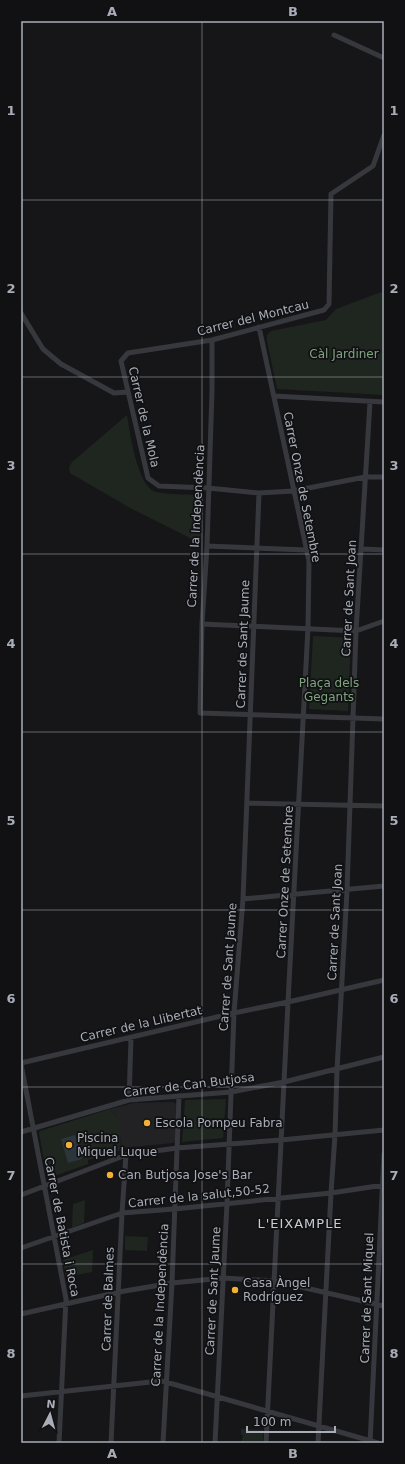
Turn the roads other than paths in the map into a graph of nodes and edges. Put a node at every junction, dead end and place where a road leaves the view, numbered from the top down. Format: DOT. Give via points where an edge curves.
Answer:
graph roads {
  1 [pos="334,35"];
  2 [pos="384,58"];
  3 [pos="384,135"];
  4 [pos="21,312"];
  5 [pos="259,327"];
  6 [pos="212,340"];
  7 [pos="121,361"];
  8 [pos="128,392"];
  9 [pos="274,396"];
  10 [pos="370,402"];
  11 [pos="384,402"];
  12 [pos="365,477"];
  13 [pos="384,477"];
  14 [pos="208,488"];
  15 [pos="293,490"];
  16 [pos="259,493"];
  17 [pos="207,546"];
  18 [pos="257,547"];
  19 [pos="362,549"];
  20 [pos="306,550"];
  21 [pos="384,550"];
  22 [pos="384,622"];
  23 [pos="202,624"];
  24 [pos="254,626"];
  25 [pos="308,628"];
  26 [pos="356,631"];
  27 [pos="250,714"];
  28 [pos="303,716"];
  29 [pos="352,718"];
  30 [pos="384,719"];
  31 [pos="247,803"];
  32 [pos="299,804"];
  33 [pos="349,806"];
  34 [pos="384,806"];
  35 [pos="384,886"];
  36 [pos="347,891"];
  37 [pos="294,894"];
  38 [pos="243,899"];
  39 [pos="384,980"];
  40 [pos="341,991"];
  41 [pos="288,1002"];
  42 [pos="234,1013"];
  43 [pos="132,1038"];
  44 [pos="384,1057"];
  45 [pos="21,1063"];
  46 [pos="337,1070"];
  47 [pos="284,1082"];
  48 [pos="231,1092"];
  49 [pos="180,1096"];
  50 [pos="129,1100"];
  51 [pos="34,1128"];
  52 [pos="384,1130"];
  53 [pos="21,1132"];
  54 [pos="335,1135"];
  55 [pos="281,1140"];
  56 [pos="229,1144"];
  57 [pos="177,1148"];
  58 [pos="384,1154"];
  59 [pos="126,1155"];
  60 [pos="45,1186"];
  61 [pos="383,1186"];
  62 [pos="331,1193"];
  63 [pos="21,1195"];
  64 [pos="278,1198"];
  65 [pos="227,1203"];
  66 [pos="174,1209"];
  67 [pos="122,1213"];
  68 [pos="54,1236"];
  69 [pos="21,1248"];
  70 [pos="223,1278"];
  71 [pos="275,1281"];
  72 [pos="172,1283"];
  73 [pos="119,1292"];
  74 [pos="326,1294"];
  75 [pos="67,1303"];
  76 [pos="378,1304"];
  77 [pos="384,1306"];
  78 [pos="21,1314"];
  79 [pos="166,1382"];
  80 [pos="114,1385"];
  81 [pos="62,1391"];
  82 [pos="21,1396"];
  83 [pos="217,1396"];
  84 [pos="268,1411"];
  85 [pos="319,1426"];
  86 [pos="370,1442"];
  87 [pos="59,1443"];
  88 [pos="111,1443"];
  89 [pos="163,1443"];
  90 [pos="215,1443"];
  91 [pos="266,1443"];
  92 [pos="318,1443"];
  93 [pos="378,1443"];
  1 -- 2 [label="street"];
  3 -- 5 [label="street, Carrer del Montcau" via="372,166 331,194 329,304 324,310"];
  4 -- 8 [label="street" via="43,349 61,364 114,393"];
  5 -- 6 [label="street, Carrer del Montcau"];
  5 -- 9 [label="street, Carrer Onze de Setembre"];
  6 -- 7 [label="street, Carrer del Montcau" via="128,353"];
  6 -- 14 [label="street, Carrer de la Independència"];
  7 -- 8 [label="street, Carrer de la Mola"];
  8 -- 14 [label="street, Carrer de la Mola" via="148,478 159,486"];
  9 -- 10 [label="street"];
  9 -- 15 [label="street, Carrer Onze de Setembre"];
  10 -- 11 [label="street"];
  10 -- 12 [label="street, Carrer de Sant Joan"];
  12 -- 13 [label="street, Carrer de la Mola"];
  12 -- 15 [label="street, Carrer de la Mola"];
  12 -- 19 [label="street, Carrer de Sant Joan"];
  14 -- 16 [label="street, Carrer de la Mola"];
  14 -- 17 [label="street, Carrer de la Independència"];
  15 -- 16 [label="street, Carrer de la Mola"];
  15 -- 20 [label="street, Carrer Onze de Setembre"];
  16 -- 18 [label="street, Carrer de Sant Jaume"];
  17 -- 18 [label="street"];
  17 -- 23 [label="street, Carrer de la Independència"];
  18 -- 20 [label="street"];
  18 -- 24 [label="street, Carrer de Sant Jaume"];
  19 -- 21 [label="street"];
  19 -- 26 [label="street, Carrer de Sant Joan"];
  20 -- 25 [label="street, Carrer Onze de Setembre" via="309,561"];
  22 -- 26 [label="street"];
  23 -- 24 [label="street"];
  23 -- 27 [label="street, Carrer de la Independència" via="200,713"];
  24 -- 25 [label="street"];
  24 -- 27 [label="street, Carrer de Sant Jaume"];
  25 -- 26 [label="street"];
  25 -- 28 [label="street, Carrer Onze de Setembre"];
  26 -- 29 [label="street, Carrer de Sant Joan"];
  27 -- 28 [label="street"];
  27 -- 31 [label="street, Carrer de Sant Jaume"];
  28 -- 29 [label="street"];
  28 -- 32 [label="street, Carrer Onze de Setembre"];
  29 -- 30 [label="street"];
  29 -- 33 [label="street, Carrer de Sant Joan"];
  31 -- 32 [label="street"];
  31 -- 38 [label="street, Carrer de Sant Jaume"];
  32 -- 33 [label="street"];
  32 -- 37 [label="street, Carrer Onze de Setembre"];
  33 -- 34 [label="street"];
  33 -- 36 [label="street, Carrer de Sant Joan"];
  35 -- 36 [label="street"];
  36 -- 37 [label="street"];
  36 -- 40 [label="street, Carrer de Sant Joan"];
  37 -- 38 [label="street"];
  37 -- 41 [label="street, Carrer Onze de Setembre"];
  38 -- 42 [label="street, Carrer de Sant Jaume"];
  39 -- 40 [label="street, Carrer de la Llibertat"];
  40 -- 41 [label="street, Carrer de la Llibertat"];
  40 -- 46 [label="street, Carrer de Sant Joan"];
  41 -- 42 [label="street, Carrer de la Llibertat"];
  41 -- 47 [label="street, Carrer Onze de Setembre"];
  42 -- 43 [label="street, Carrer de la Llibertat"];
  42 -- 48 [label="street, Carrer de Sant Jaume"];
  43 -- 45 [label="street, Carrer de la Llibertat"];
  43 -- 50 [label="street"];
  44 -- 46 [label="street, Carrer de Can Butjosa"];
  45 -- 51 [label="street, Carrer de Batista i Roca"];
  46 -- 47 [label="street, Carrer de Can Butjosa"];
  46 -- 54 [label="street, Carrer de Sant Joan"];
  47 -- 48 [label="street, Carrer de Can Butjosa"];
  47 -- 55 [label="street, Carrer Onze de Setembre"];
  48 -- 49 [label="street, Carrer de Can Butjosa"];
  48 -- 56 [label="street, Carrer de Sant Jaume"];
  49 -- 50 [label="street, Carrer de Can Butjosa"];
  49 -- 57 [label="street, Carrer de la Independència"];
  50 -- 51 [label="street, Carrer de Can Butjosa"];
  51 -- 53 [label="street, Carrer de Can Butjosa"];
  51 -- 60 [label="street, Carrer de Batista i Roca"];
  52 -- 54 [label="street"];
  54 -- 55 [label="street"];
  54 -- 62 [label="street, Carrer de Sant Joan"];
  55 -- 56 [label="street"];
  55 -- 64 [label="street, Carrer Onze de Setembre"];
  56 -- 57 [label="street"];
  56 -- 65 [label="street, Carrer de Sant Jaume"];
  57 -- 59 [label="street"];
  57 -- 66 [label="street, Carrer de la Independència"];
  58 -- 61 [label="street, Carrer de Sant Miquel"];
  59 -- 60 [label="street"];
  59 -- 67 [label="street, Carrer de Balmes"];
  60 -- 63 [label="street"];
  60 -- 68 [label="street, Carrer de Batista i Roca"];
  61 -- 62 [label="street, Carrer de la salut,50-52"];
  61 -- 76 [label="street, Carrer de Sant Miquel"];
  62 -- 64 [label="street, Carrer de la salut,50-52"];
  62 -- 74 [label="street, Carrer de Sant Joan"];
  64 -- 65 [label="street, Carrer de la salut,50-52"];
  64 -- 71 [label="street, Carrer Onze de Setembre"];
  65 -- 66 [label="street, Carrer de la salut,50-52"];
  65 -- 70 [label="street, Carrer de Sant Jaume"];
  66 -- 67 [label="street, Carrer de la salut,50-52"];
  66 -- 72 [label="street, Carrer de la Independència"];
  67 -- 68 [label="street, Carrer de la salut,50-52"];
  67 -- 73 [label="street, Carrer de Balmes"];
  68 -- 69 [label="street, Carrer de la salut,50-52"];
  68 -- 75 [label="street, Carrer de Batista i Roca"];
  70 -- 71 [label="street"];
  70 -- 72 [label="street"];
  70 -- 83 [label="street, Carrer de Sant Jaume"];
  71 -- 74 [label="street"];
  71 -- 84 [label="street, Carrer Onze de Setembre"];
  72 -- 73 [label="street"];
  72 -- 79 [label="street, Carrer de la Independència"];
  73 -- 75 [label="street"];
  73 -- 80 [label="street, Carrer de Balmes"];
  74 -- 76 [label="street"];
  74 -- 85 [label="street, Carrer de Sant Joan"];
  75 -- 78 [label="street"];
  75 -- 81 [label="street, Carrer de Batista i Roca"];
  76 -- 77 [label="street"];
  76 -- 86 [label="street, Carrer de Sant Miquel"];
  79 -- 80 [label="street"];
  79 -- 83 [label="street"];
  79 -- 89 [label="street, Carrer de la Independència"];
  80 -- 81 [label="street"];
  80 -- 88 [label="street, Carrer de Balmes"];
  81 -- 82 [label="street"];
  81 -- 87 [label="street, Carrer de Batista i Roca"];
  83 -- 84 [label="street"];
  83 -- 90 [label="street, Carrer de Sant Jaume"];
  84 -- 85 [label="street"];
  84 -- 91 [label="street, Carrer Onze de Setembre"];
  85 -- 86 [label="street"];
  85 -- 92 [label="street, Carrer de Sant Joan"];
  86 -- 93 [label="street"];
}
